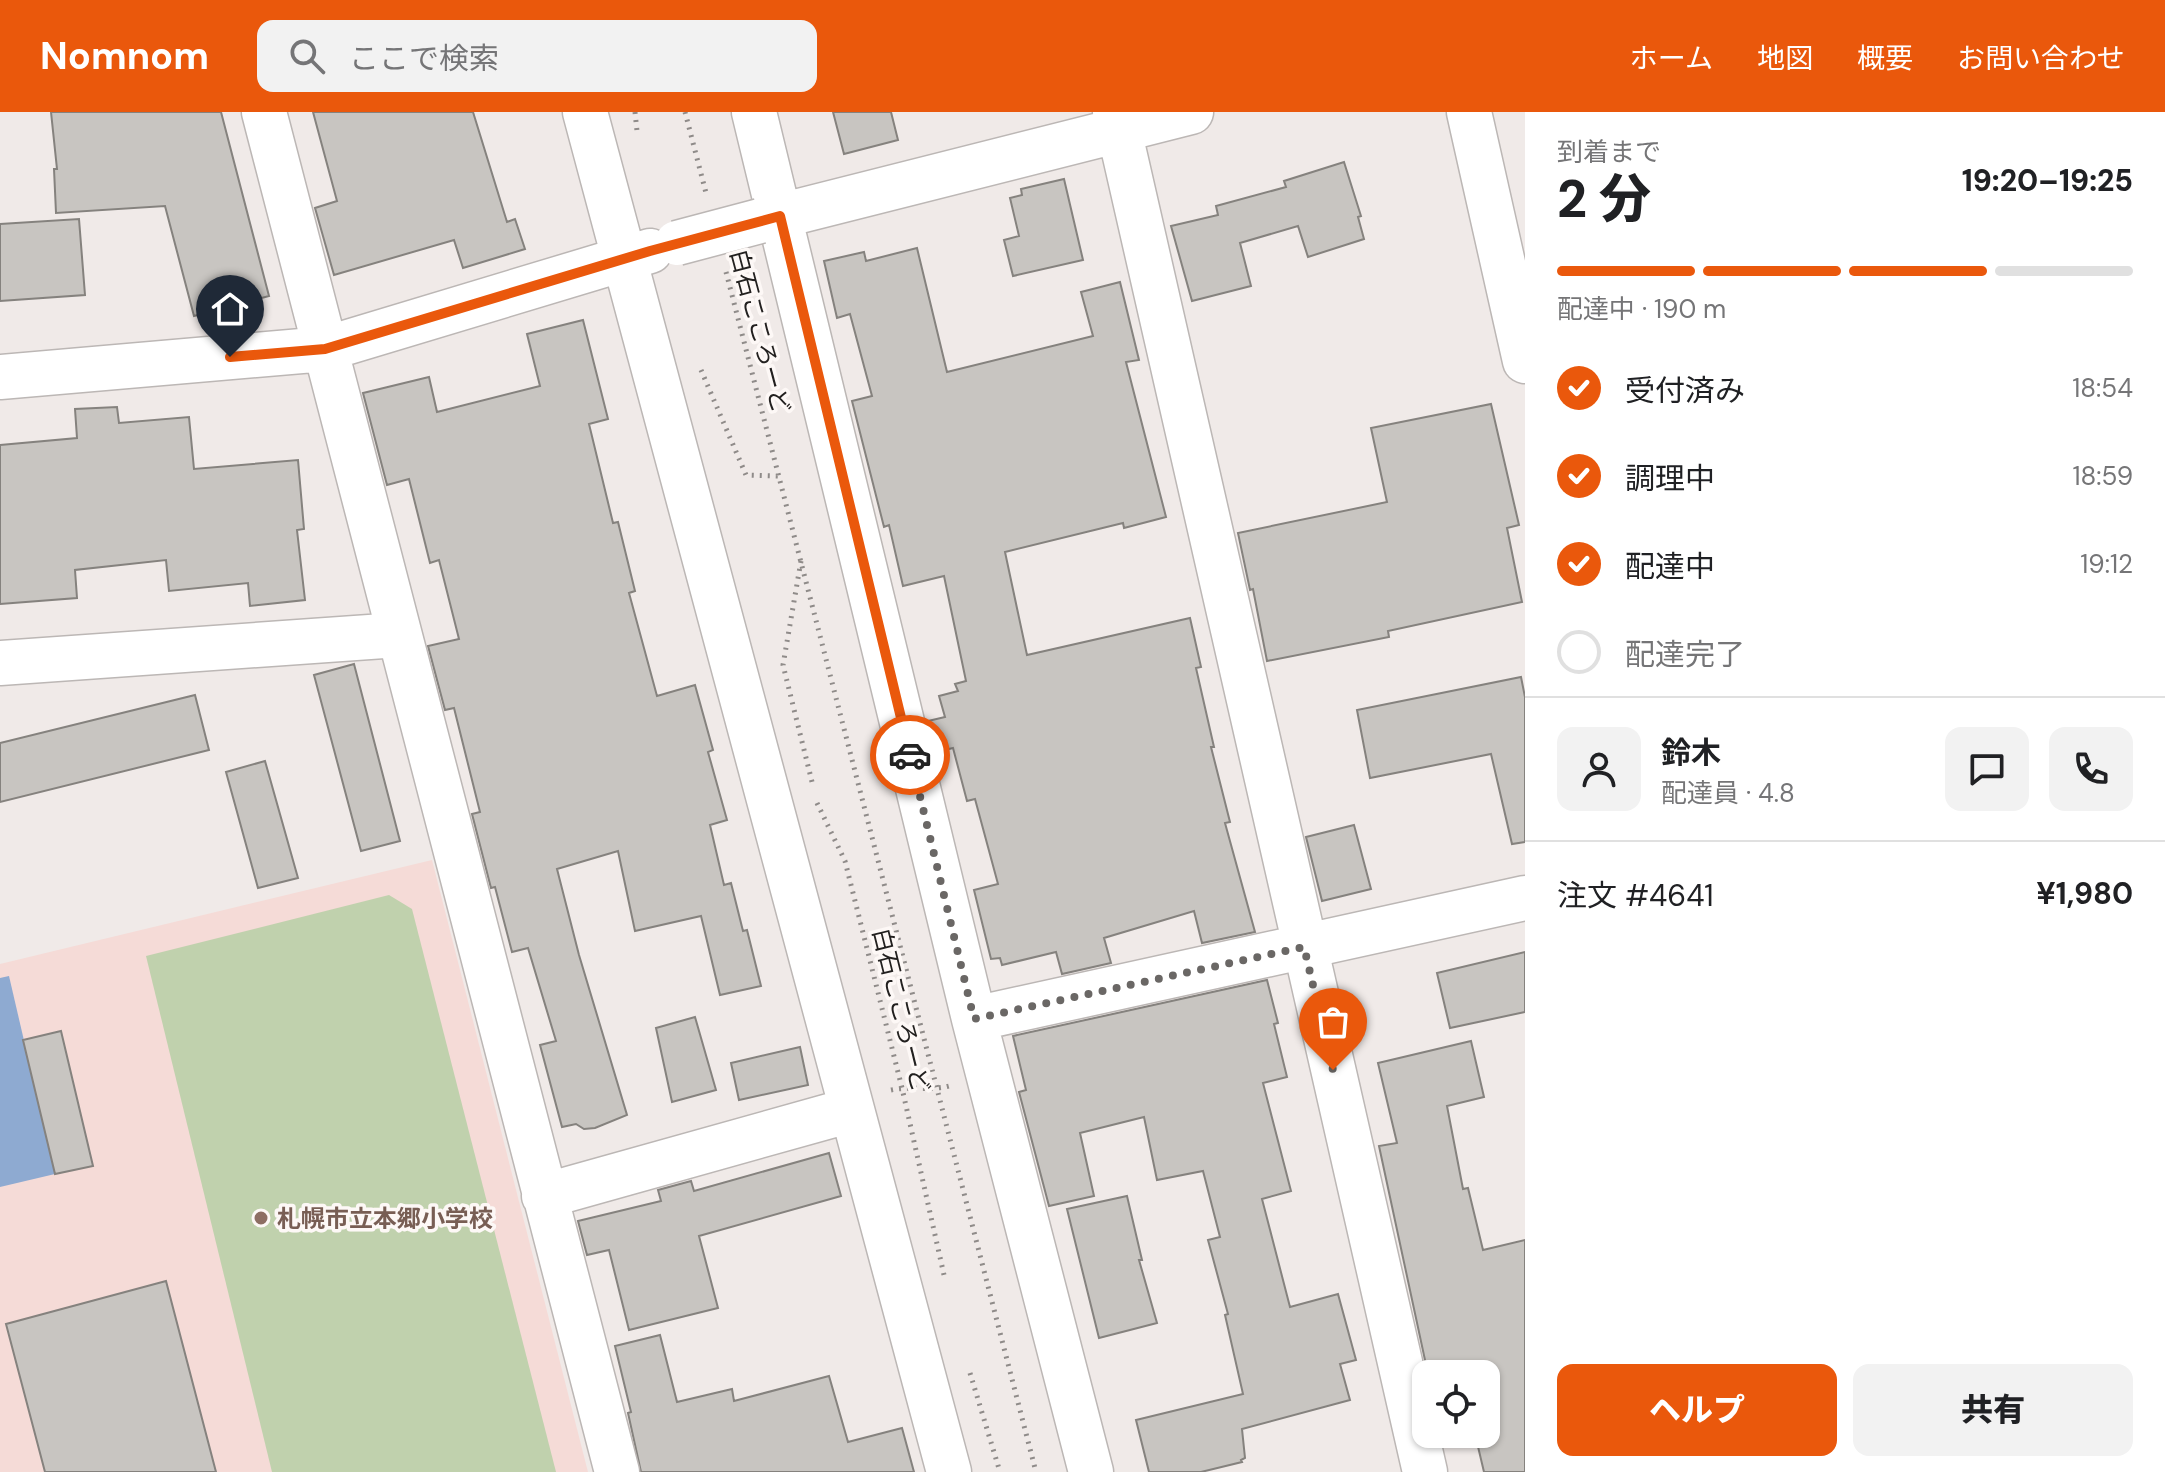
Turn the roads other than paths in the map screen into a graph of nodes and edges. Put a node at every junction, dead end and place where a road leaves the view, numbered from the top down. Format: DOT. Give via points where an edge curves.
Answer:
graph roads {
  1 [pos="264,112"];
  2 [pos="585,112"];
  3 [pos="754,112"];
  4 [pos="1191,112"];
  5 [pos="1469,112"];
  6 [pos="1118,121"];
  7 [pos="770,219"];
  8 [pos="623,260"];
  9 [pos="325,349"];
  10 [pos="1525,361"];
  11 [pos="0,377"];
  12 [pos="398,635"];
  13 [pos="0,663"];
  14 [pos="1525,898"];
  15 [pos="1304,947"];
  16 [pos="974,1019"];
  17 [pos="850,1105"];
  18 [pos="544,1196"];
  19 [pos="617,1472"];
  20 [pos="949,1472"];
  21 [pos="1091,1472"];
  22 [pos="1425,1472"];
  1 -- 9 [label="street"];
  2 -- 8 [label="street"];
  3 -- 7 [label="street"];
  4 -- 6 [label="street"];
  5 -- 10 [label="street"];
  6 -- 7 [label="street"];
  6 -- 15 [label="street"];
  7 -- 8 [label="street, bridge"];
  7 -- 16 [label="street"];
  8 -- 9 [label="street"];
  8 -- 17 [label="street"];
  9 -- 11 [label="street"];
  9 -- 12 [label="street"];
  12 -- 13 [label="street"];
  12 -- 18 [label="street"];
  14 -- 15 [label="street"];
  15 -- 16 [label="street"];
  15 -- 22 [label="street"];
  16 -- 21 [label="street"];
  17 -- 18 [label="street"];
  17 -- 20 [label="street"];
  18 -- 19 [label="street"];
}
